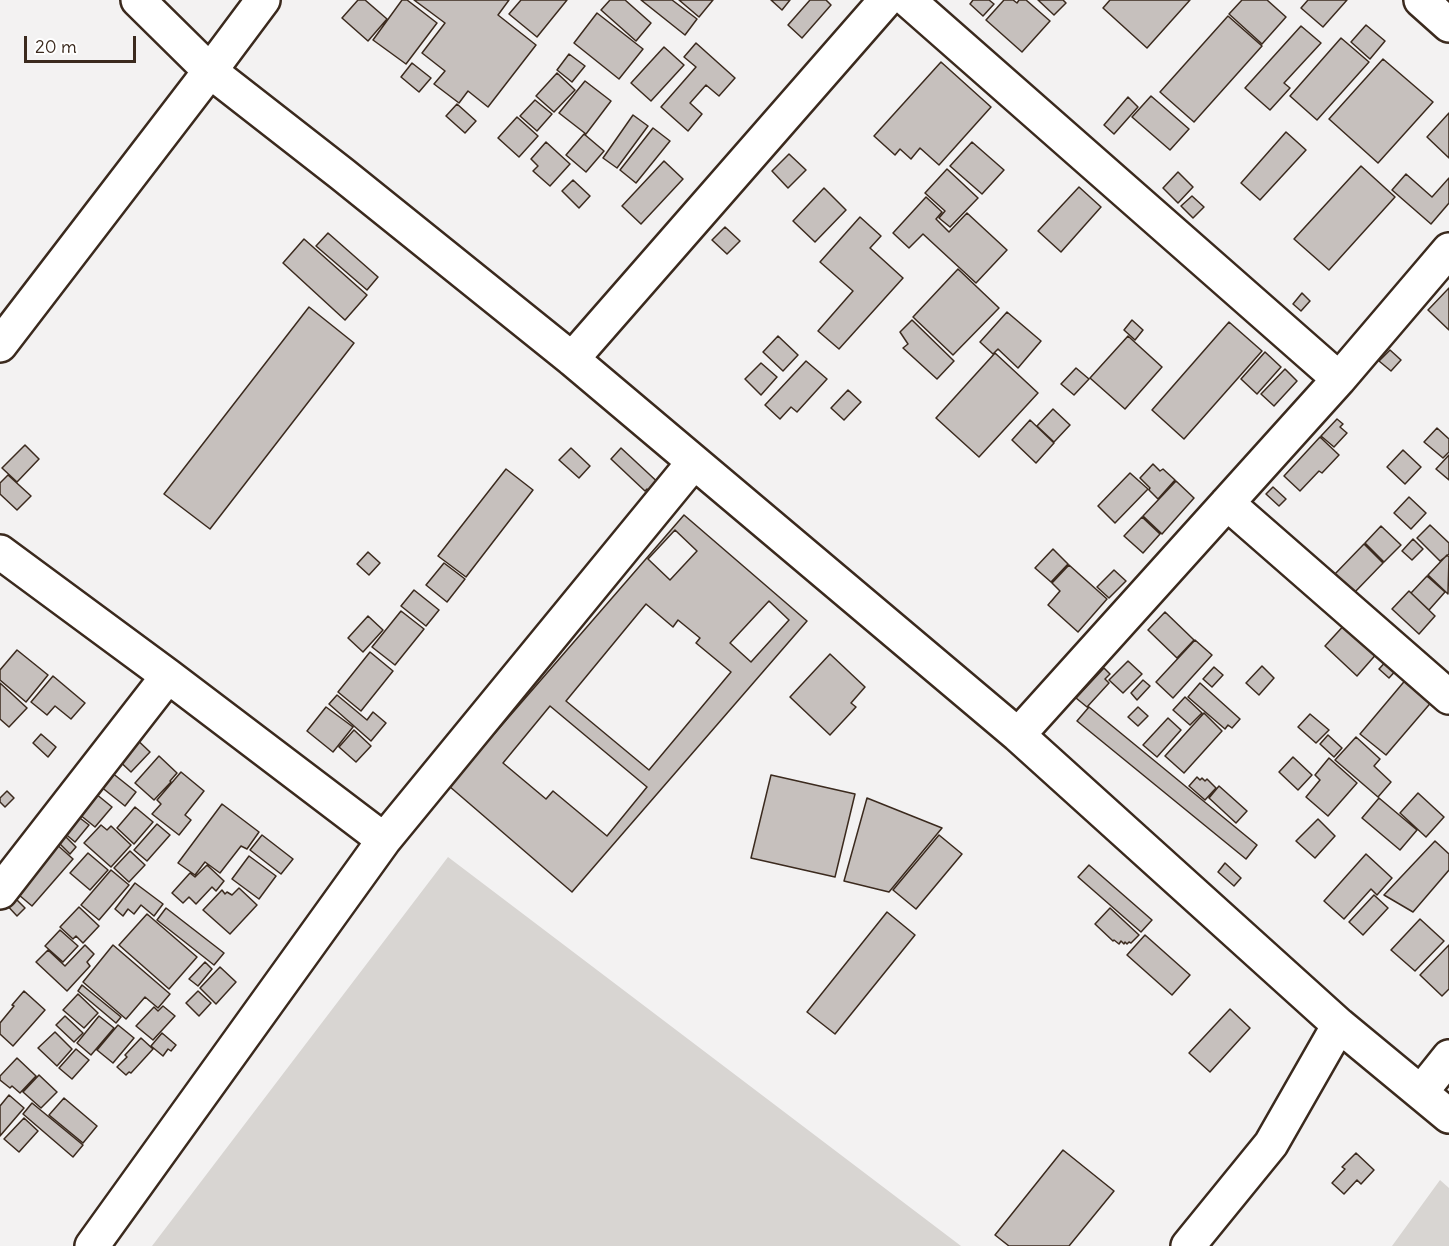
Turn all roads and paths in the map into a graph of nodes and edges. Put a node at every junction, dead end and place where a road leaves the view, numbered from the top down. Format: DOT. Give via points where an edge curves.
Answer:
graph roads {
  1 [pos="138,0"];
  2 [pos="263,0"];
  3 [pos="886,0"];
  4 [pos="908,0"];
  5 [pos="1421,0"];
  6 [pos="1449,25"];
  7 [pos="210,71"];
  8 [pos="1449,250"];
  9 [pos="0,345"];
  10 [pos="572,359"];
  11 [pos="1339,379"];
  12 [pos="694,462"];
  13 [pos="1227,503"];
  14 [pos="0,552"];
  15 [pos="168,676"];
  16 [pos="1449,697"];
  17 [pos="1018,735"];
  18 [pos="384,840"];
  19 [pos="0,892"];
  20 [pos="1339,1024"];
  21 [pos="1449,1057"];
  22 [pos="1421,1092"];
  23 [pos="1449,1116"];
  24 [pos="92,1246"];
  25 [pos="1188,1246"];
  1 -- 7 [label="street"];
  2 -- 7 [label="street"];
  3 -- 10 [label="street"];
  4 -- 11 [label="street"];
  5 -- 6 [label="street"];
  7 -- 9 [label="street"];
  7 -- 10 [label="street"];
  8 -- 11 [label="street"];
  10 -- 12 [label="street"];
  11 -- 13 [label="street"];
  12 -- 17 [label="street"];
  12 -- 18 [label="street"];
  13 -- 16 [label="street"];
  13 -- 17 [label="street"];
  14 -- 15 [label="street"];
  15 -- 18 [label="street"];
  15 -- 19 [label="street"];
  17 -- 20 [label="street"];
  18 -- 24 [label="street"];
  20 -- 22 [label="street"];
  20 -- 25 [label="street" via="1271,1144"];
  21 -- 22 [label="street"];
  22 -- 23 [label="street"];
}
